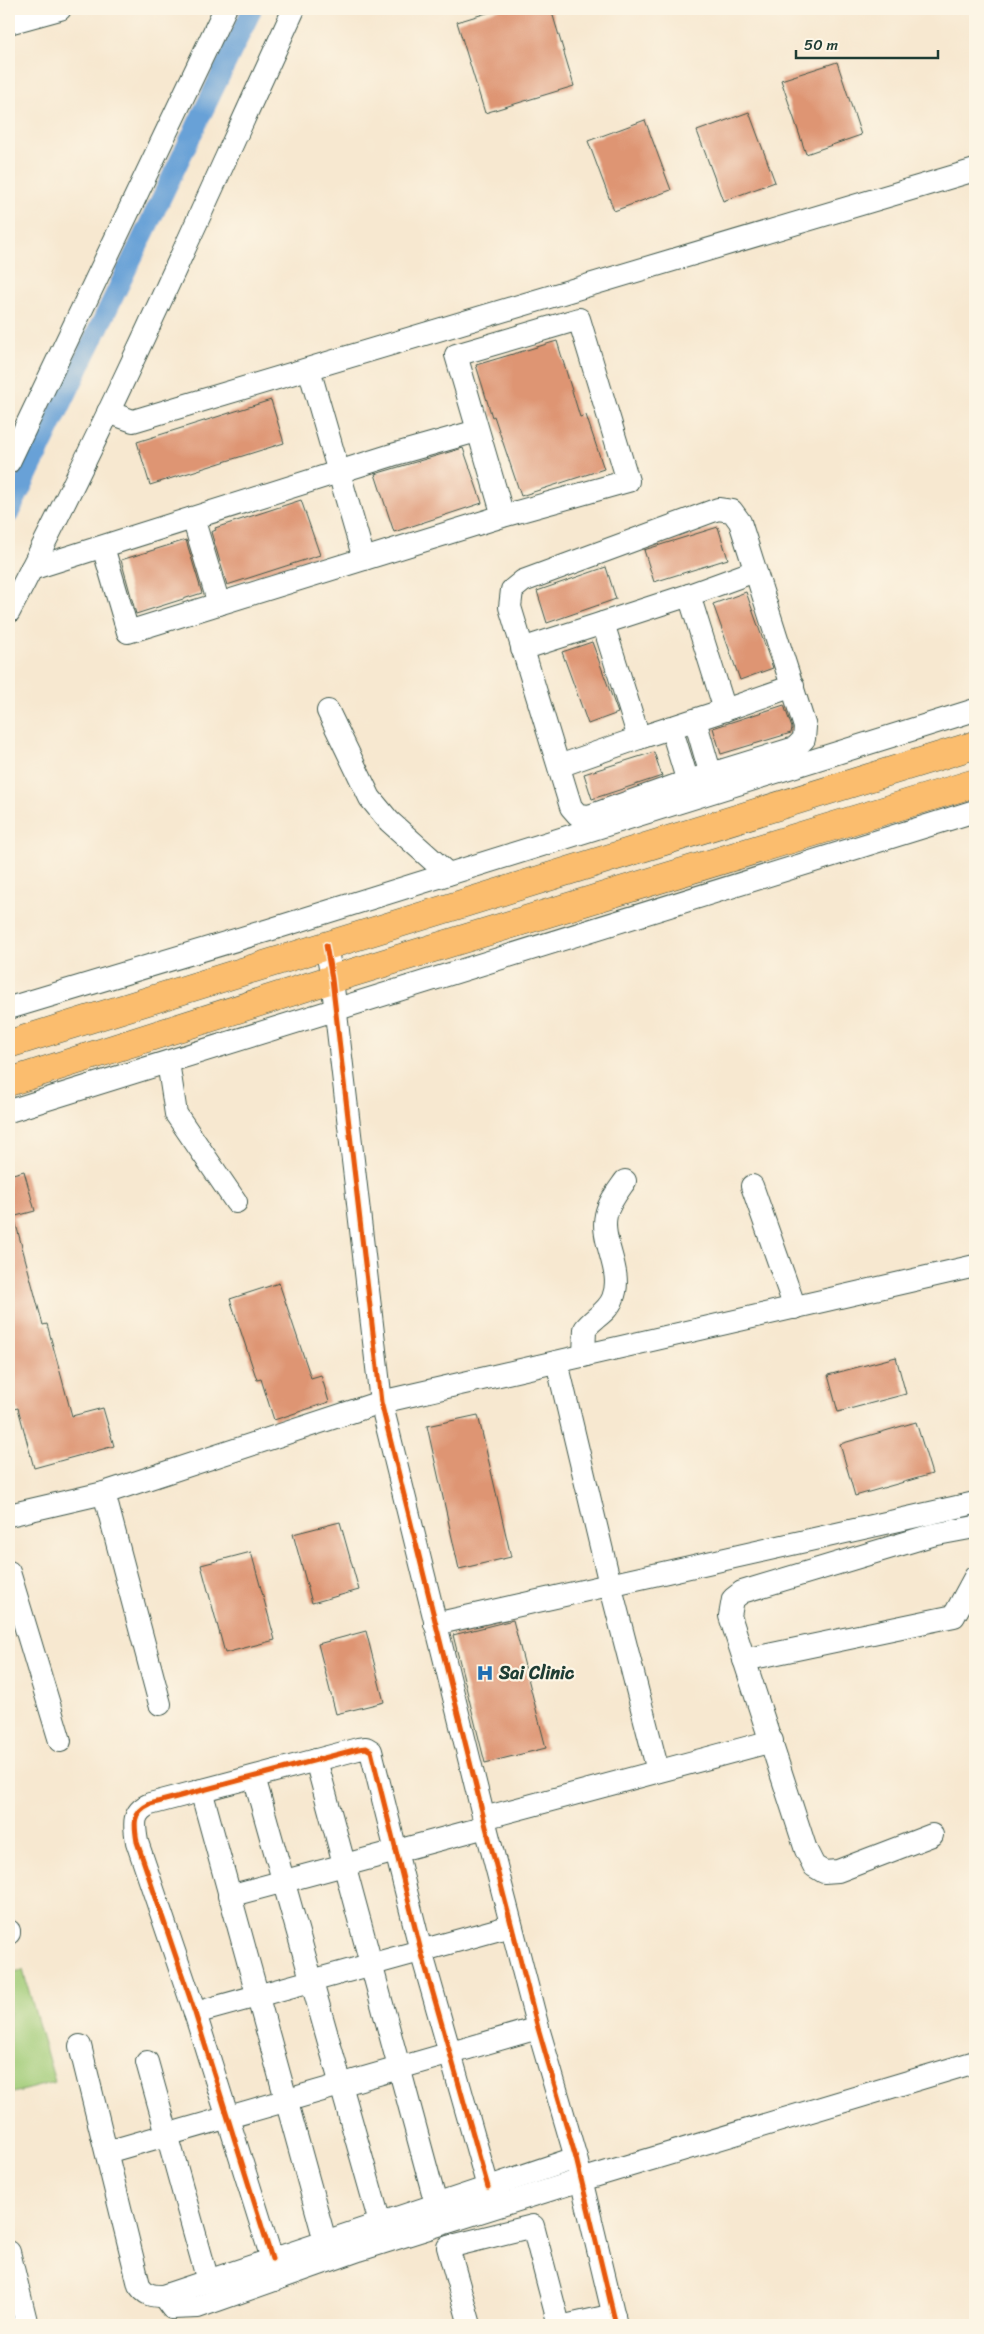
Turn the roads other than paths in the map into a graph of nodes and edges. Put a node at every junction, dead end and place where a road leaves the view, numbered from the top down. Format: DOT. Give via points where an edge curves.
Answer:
graph roads {
  1 [pos="60,9"];
  2 [pos="225,9"];
  3 [pos="294,9"];
  4 [pos="9,22"];
  5 [pos="975,170"];
  6 [pos="309,369"];
  7 [pos="108,412"];
  8 [pos="477,431"];
  9 [pos="9,462"];
  10 [pos="336,466"];
  11 [pos="503,516"];
  12 [pos="193,518"];
  13 [pos="94,546"];
  14 [pos="364,559"];
  15 [pos="35,562"];
  16 [pos="755,571"];
  17 [pos="689,595"];
  18 [pos="219,604"];
  19 [pos="9,612"];
  20 [pos="603,623"];
  21 [pos="522,649"];
  22 [pos="793,686"];
  23 [pos="725,710"];
  24 [pos="975,710"];
  25 [pos="328,711"];
  26 [pos="694,720"];
  27 [pos="672,727"];
  28 [pos="639,738"];
  29 [pos="975,745"];
  30 [pos="559,766"];
  31 [pos="713,782"];
  32 [pos="975,783"];
  33 [pos="690,789"];
  34 [pos="975,811"];
  35 [pos="448,874"];
  36 [pos="326,945"];
  37 [pos="332,979"];
  38 [pos="9,1008"];
  39 [pos="336,1010"];
  40 [pos="9,1044"];
  41 [pos="168,1062"];
  42 [pos="9,1082"];
  43 [pos="9,1111"];
  44 [pos="625,1181"];
  45 [pos="752,1186"];
  46 [pos="236,1202"];
  47 [pos="975,1266"];
  48 [pos="795,1308"];
  49 [pos="584,1356"];
  50 [pos="558,1362"];
  51 [pos="381,1402"];
  52 [pos="104,1493"];
  53 [pos="975,1503"];
  54 [pos="9,1515"];
  55 [pos="975,1527"];
  56 [pos="744,1554"];
  57 [pos="9,1572"];
  58 [pos="975,1577"];
  59 [pos="610,1584"];
  60 [pos="750,1589"];
  61 [pos="435,1624"];
  62 [pos="744,1660"];
  63 [pos="160,1704"];
  64 [pos="60,1741"];
  65 [pos="772,1741"];
  66 [pos="316,1760"];
  67 [pos="658,1771"];
  68 [pos="254,1776"];
  69 [pos="201,1790"];
  70 [pos="485,1822"];
  71 [pos="932,1835"];
  72 [pos="397,1851"];
  73 [pos="344,1865"];
  74 [pos="284,1882"];
  75 [pos="229,1896"];
  76 [pos="511,1926"];
  77 [pos="421,1951"];
  78 [pos="371,1964"];
  79 [pos="312,1981"];
  80 [pos="256,1996"];
  81 [pos="195,2013"];
  82 [pos="538,2028"];
  83 [pos="80,2046"];
  84 [pos="450,2053"];
  85 [pos="148,2062"];
  86 [pos="975,2062"];
  87 [pos="399,2068"];
  88 [pos="341,2085"];
  89 [pos="286,2101"];
  90 [pos="228,2118"];
  91 [pos="168,2135"];
  92 [pos="106,2152"];
  93 [pos="576,2158"];
  94 [pos="581,2180"];
  95 [pos="488,2187"];
  96 [pos="436,2204"];
  97 [pos="380,2223"];
  98 [pos="326,2241"];
  99 [pos="356,2241"];
  100 [pos="9,2252"];
  101 [pos="272,2259"];
  102 [pos="208,2281"];
  103 [pos="12,2282"];
  104 [pos="163,2296"];
  105 [pos="615,2320"];
  106 [pos="27,2325"];
  107 [pos="470,2325"];
  108 [pos="559,2325"];
  109 [pos="569,2325"];
  1 -- 4 [label="street"];
  2 -- 9 [label="street"];
  3 -- 7 [label="street"];
  5 -- 6 [label="street"];
  6 -- 7 [label="street" via="133,422"];
  6 -- 10 [label="street"];
  7 -- 15 [label="street"];
  8 -- 10 [label="street"];
  8 -- 11 [label="street"];
  8 -- 11 [label="street" via="456,355 579,319 628,481"];
  10 -- 12 [label="street"];
  10 -- 13 [label="street"];
  10 -- 14 [label="street"];
  11 -- 14 [label="street"];
  12 -- 13 [label="street"];
  12 -- 18 [label="street"];
  13 -- 15 [label="street"];
  13 -- 18 [label="street" via="128,632"];
  14 -- 18 [label="street"];
  15 -- 19 [label="street"];
  16 -- 17 [label="street"];
  16 -- 21 [label="street" via="740,522 732,511 718,509 524,581 512,590 510,607"];
  16 -- 22 [label="street"];
  17 -- 20 [label="street"];
  17 -- 23 [label="street"];
  20 -- 21 [label="street"];
  20 -- 28 [label="street"];
  21 -- 30 [label="street"];
  22 -- 23 [label="street"];
  22 -- 31 [label="street" via="805,727 804,739 794,748"];
  23 -- 26 [label="street"];
  24 -- 31 [label="street"];
  25 -- 35 [label="street" via="370,798"];
  26 -- 27 [label="street"];
  26 -- 31 [label="street"];
  27 -- 28 [label="street"];
  27 -- 33 [label="street"];
  28 -- 30 [label="street"];
  29 -- 36 [label="main road"];
  30 -- 33 [label="street" via="571,807 578,815 589,816"];
  31 -- 33 [label="street"];
  32 -- 37 [label="main road"];
  33 -- 35 [label="street"];
  34 -- 39 [label="street"];
  35 -- 38 [label="street"];
  36 -- 37 [label="street"];
  36 -- 40 [label="main road"];
  37 -- 39 [label="street"];
  37 -- 42 [label="main road"];
  39 -- 41 [label="street"];
  39 -- 51 [label="street"];
  41 -- 43 [label="street"];
  41 -- 46 [label="street" via="176,1114"];
  44 -- 49 [label="street" via="606,1216 605,1227 615,1276 614,1298 610,1306 584,1329"];
  45 -- 48 [label="street"];
  47 -- 48 [label="street"];
  48 -- 49 [label="street"];
  49 -- 50 [label="street"];
  50 -- 51 [label="street"];
  50 -- 59 [label="street"];
  51 -- 52 [label="street"];
  51 -- 61 [label="street"];
  52 -- 54 [label="street"];
  52 -- 63 [label="street"];
  53 -- 56 [label="street"];
  55 -- 60 [label="street" via="932,1535"];
  56 -- 59 [label="street"];
  56 -- 60 [label="street"];
  57 -- 64 [label="street"];
  58 -- 62 [label="street" via="954,1616"];
  59 -- 61 [label="street"];
  59 -- 67 [label="street"];
  60 -- 62 [label="street" via="733,1600 730,1616"];
  61 -- 70 [label="street"];
  62 -- 65 [label="street"];
  65 -- 67 [label="street"];
  65 -- 71 [label="street" via="806,1850 814,1866 824,1872 838,1870"];
  66 -- 68 [label="street"];
  66 -- 72 [label="street" via="358,1749 370,1751"];
  66 -- 73 [label="street"];
  67 -- 70 [label="street"];
  68 -- 69 [label="street"];
  68 -- 74 [label="street"];
  69 -- 75 [label="street"];
  69 -- 81 [label="street" via="140,1808 134,1827"];
  70 -- 72 [label="street"];
  70 -- 76 [label="street"];
  72 -- 73 [label="street"];
  72 -- 77 [label="street"];
  73 -- 74 [label="street"];
  73 -- 78 [label="street"];
  74 -- 75 [label="street"];
  74 -- 79 [label="street"];
  75 -- 80 [label="street"];
  76 -- 77 [label="street"];
  76 -- 82 [label="street"];
  77 -- 78 [label="street"];
  77 -- 84 [label="street"];
  78 -- 79 [label="street"];
  78 -- 87 [label="street"];
  79 -- 80 [label="street"];
  79 -- 88 [label="street"];
  80 -- 81 [label="street"];
  80 -- 89 [label="street"];
  81 -- 90 [label="street"];
  82 -- 84 [label="street"];
  82 -- 93 [label="street"];
  83 -- 92 [label="street"];
  84 -- 87 [label="street"];
  84 -- 95 [label="street"];
  85 -- 91 [label="street"];
  86 -- 94 [label="street"];
  87 -- 88 [label="street"];
  87 -- 96 [label="street"];
  88 -- 89 [label="street"];
  88 -- 97 [label="street"];
  89 -- 90 [label="street"];
  89 -- 98 [label="street"];
  90 -- 91 [label="street"];
  90 -- 101 [label="street"];
  91 -- 92 [label="street"];
  91 -- 102 [label="street"];
  92 -- 104 [label="street" via="139,2285 145,2293"];
  93 -- 94 [label="street"];
  93 -- 95 [label="street"];
  94 -- 99 [label="street"];
  94 -- 105 [label="street"];
  95 -- 96 [label="street"];
  96 -- 97 [label="street"];
  97 -- 99 [label="street"];
  98 -- 99 [label="street"];
  98 -- 101 [label="street"];
  99 -- 104 [label="street" via="198,2307 172,2308"];
  100 -- 103 [label="street"];
  101 -- 102 [label="street"];
  102 -- 104 [label="street"];
  103 -- 106 [label="street"];
  105 -- 109 [label="street"];
  107 -- 108 [label="street" via="448,2247 533,2226"];
}
